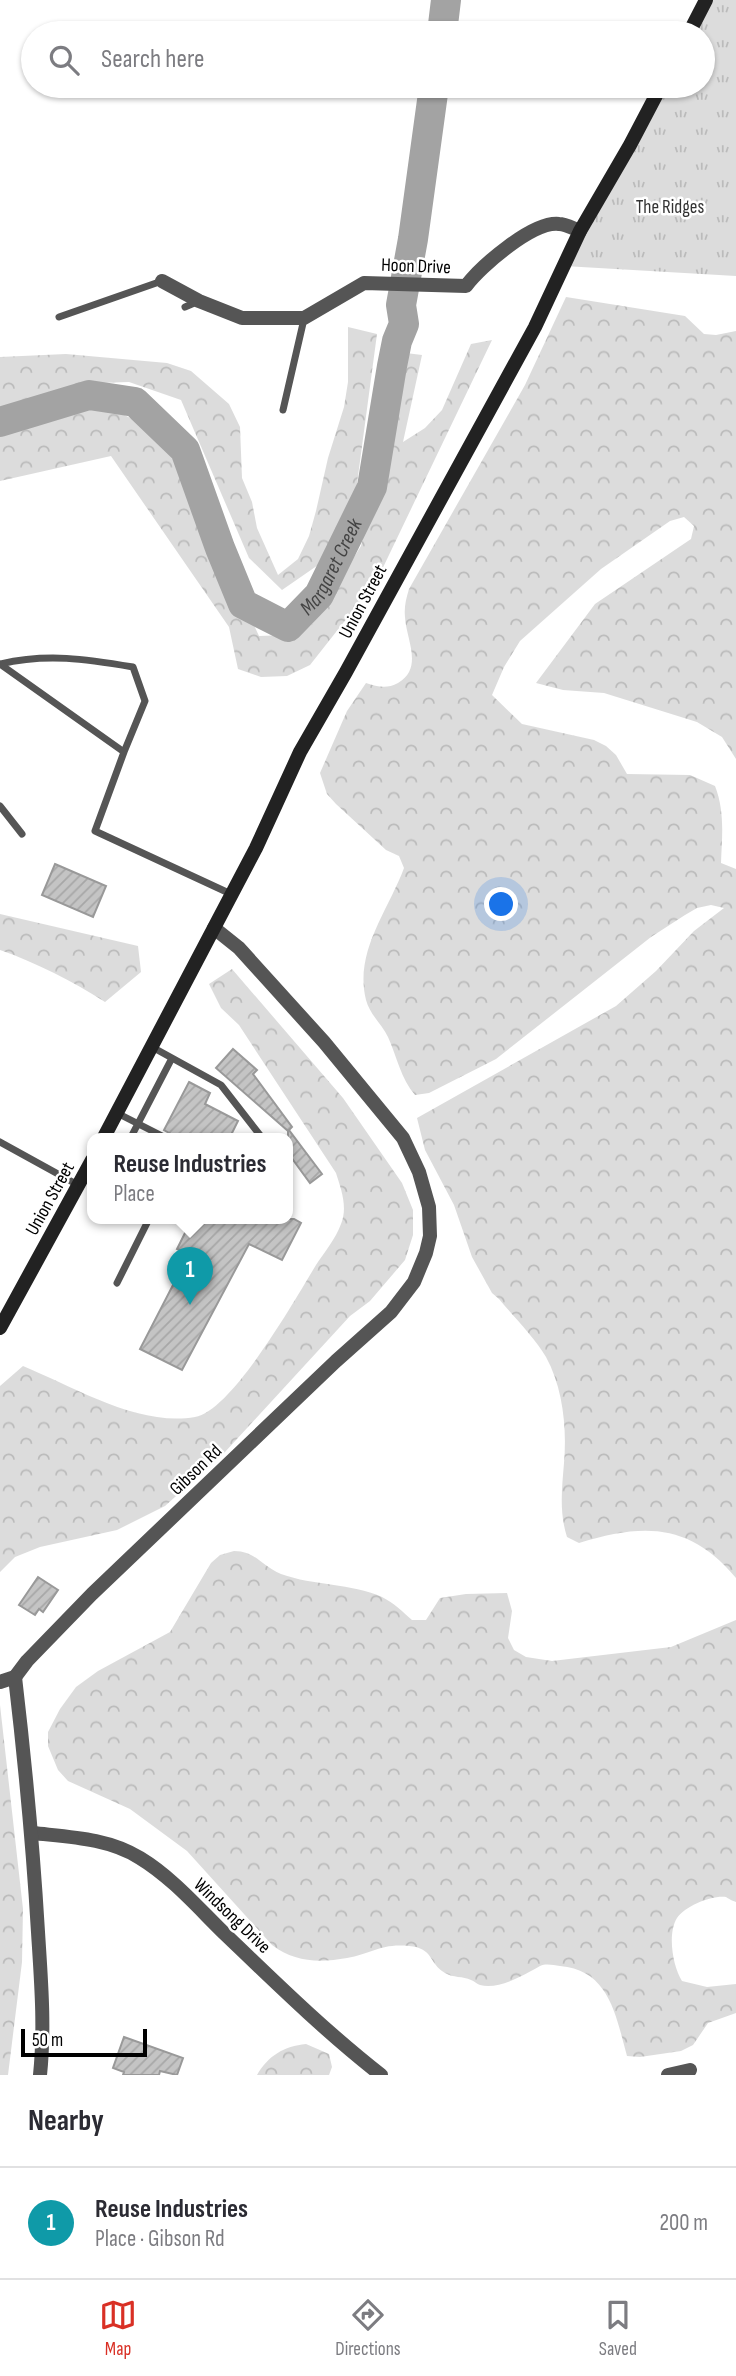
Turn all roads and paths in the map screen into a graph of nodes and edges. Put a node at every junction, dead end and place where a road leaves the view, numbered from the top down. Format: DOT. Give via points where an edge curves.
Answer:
graph roads {
  1 [pos="706,0"];
  2 [pos="695,21"];
  3 [pos="655,98"];
  4 [pos="580,231"];
  5 [pos="162,281"];
  6 [pos="200,301"];
  7 [pos="185,307"];
  8 [pos="59,317"];
  9 [pos="304,318"];
  10 [pos="283,410"];
  11 [pos="0,664"];
  12 [pos="124,752"];
  13 [pos="0,806"];
  14 [pos="22,834"];
  15 [pos="232,894"];
  16 [pos="214,928"];
  17 [pos="152,1047"];
  18 [pos="172,1058"];
  19 [pos="117,1113"];
  20 [pos="138,1124"];
  21 [pos="106,1133"];
  22 [pos="133,1133"];
  23 [pos="156,1133"];
  24 [pos="258,1133"];
  25 [pos="0,1142"];
  26 [pos="87,1169"];
  27 [pos="78,1185"];
  28 [pos="146,1224"];
  29 [pos="117,1283"];
  30 [pos="2,1320"];
  31 [pos="15,1677"];
  32 [pos="0,1682"];
  33 [pos="33,1833"];
  34 [pos="690,2070"];
  35 [pos="40,2075"];
  36 [pos="380,2075"];
  37 [pos="668,2075"];
  1 -- 2 [label="main road"];
  3 -- 4 [label="main road, Union Street"];
  4 -- 9 [label="street, Hoon Drive" via="558,223 536,228 479,270 466,286 364,283"];
  4 -- 15 [label="main road, Union Street" via="535,327 300,752"];
  5 -- 6 [label="street"];
  5 -- 8 [label="lane"];
  6 -- 7 [label="lane"];
  6 -- 9 [label="street" via="242,318"];
  9 -- 10 [label="lane"];
  11 -- 12 [label="lane"];
  11 -- 12 [label="lane" via="27,658 83,659 132,667 145,701"];
  12 -- 15 [label="lane" via="95,831"];
  13 -- 14 [label="lane"];
  15 -- 16 [label="main road, Union Street"];
  16 -- 17 [label="main road, Union Street"];
  16 -- 31 [label="street, Gibson Rd" via="239,948 396,1127 413,1156 429,1207 426,1254 414,1282 391,1312 92,1594"];
  17 -- 18 [label="lane"];
  17 -- 19 [label="main road, Union Street"];
  18 -- 20 [label="lane"];
  18 -- 24 [label="lane" via="221,1085"];
  19 -- 20 [label="lane"];
  19 -- 21 [label="main road, Union Street"];
  20 -- 22 [label="lane"];
  20 -- 23 [label="lane"];
  25 -- 27 [label="lane"];
  26 -- 27 [label="main road, Union Street"];
  27 -- 30 [label="main road, Union Street"];
  28 -- 29 [label="lane"];
  31 -- 32 [label="street"];
  31 -- 33 [label="street"];
  33 -- 35 [label="street" via="44,2030"];
  33 -- 36 [label="street, Windsong Drive" via="114,1845 141,1858 317,2023"];
  34 -- 37 [label="street"];
}
